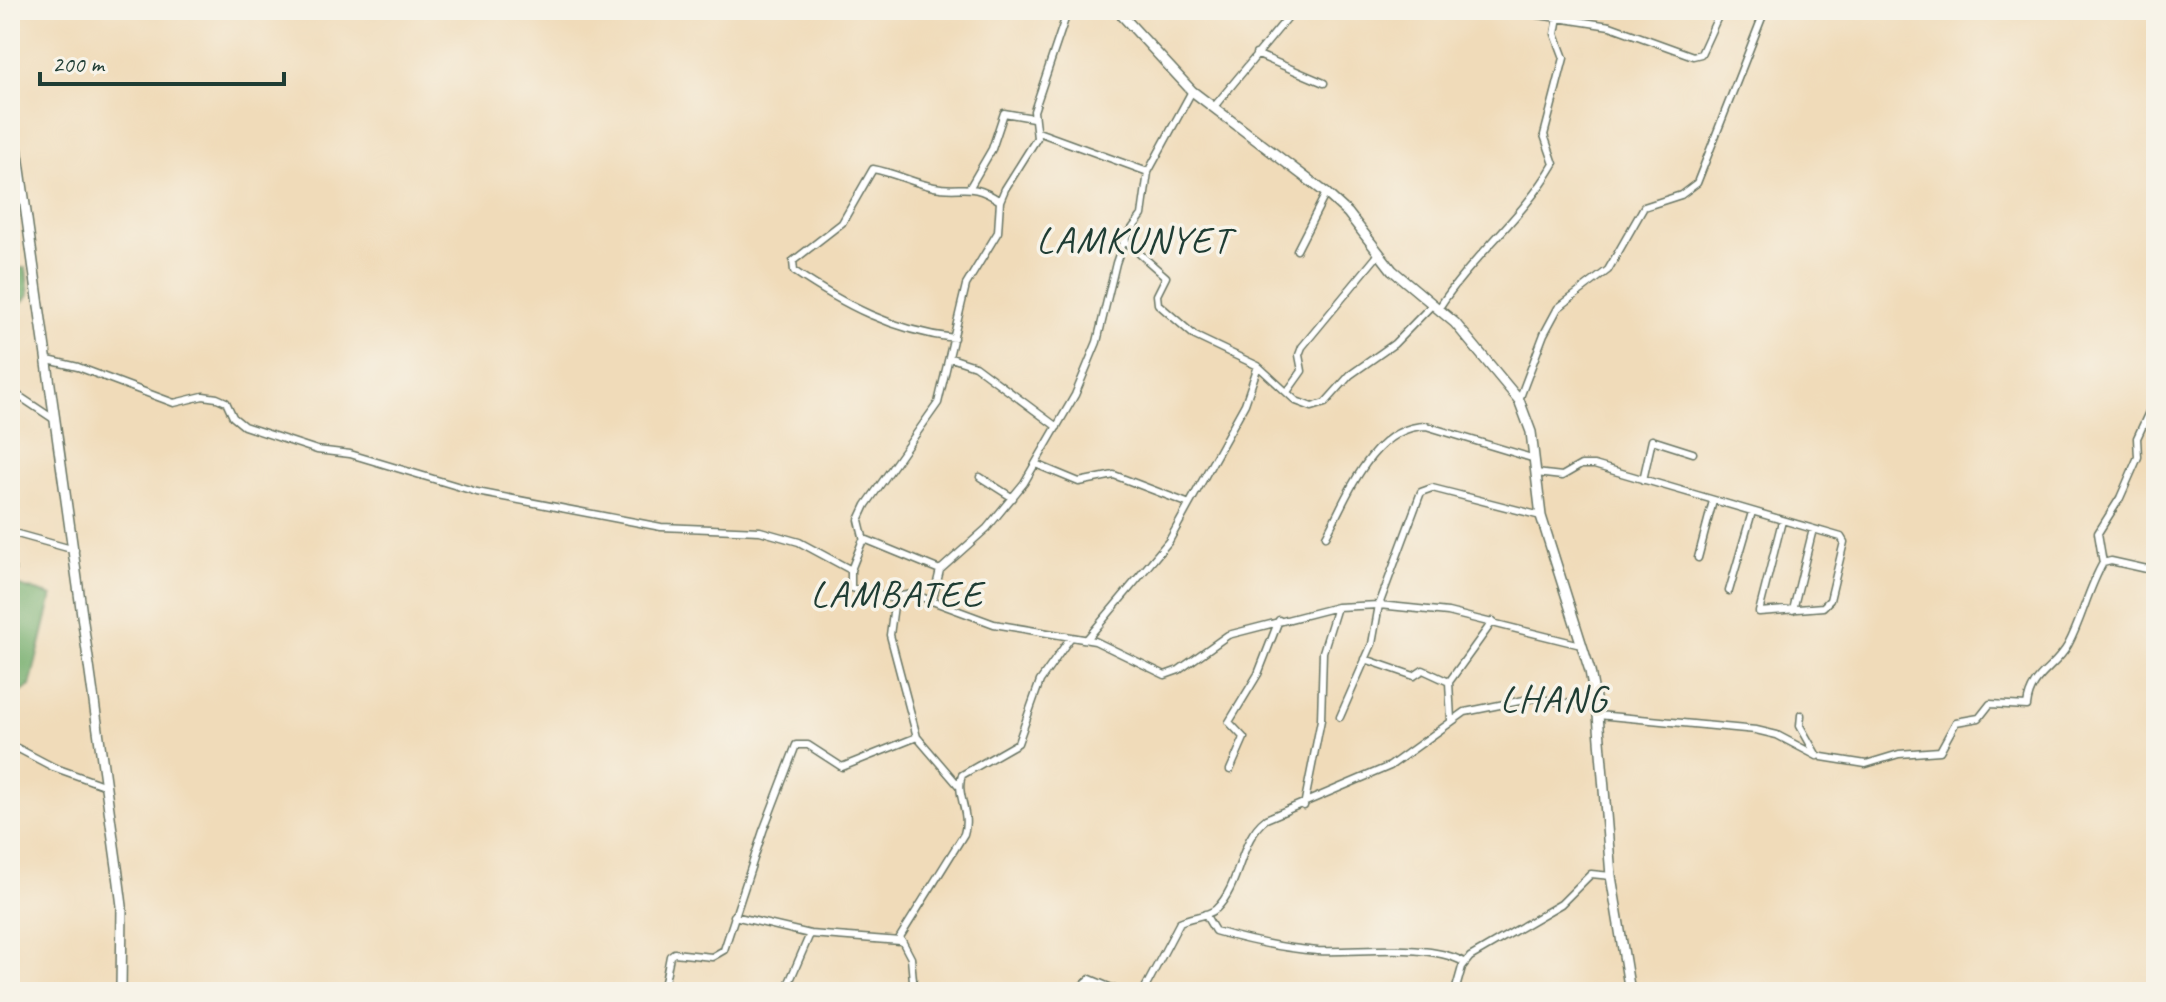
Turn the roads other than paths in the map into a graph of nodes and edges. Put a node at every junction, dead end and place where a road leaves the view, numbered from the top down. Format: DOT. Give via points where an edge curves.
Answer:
graph roads {
  1 [pos="1068,10"];
  2 [pos="1117,10"];
  3 [pos="1294,10"];
  4 [pos="1505,10"];
  5 [pos="1721,10"];
  6 [pos="1765,10"];
  7 [pos="1558,17"];
  8 [pos="1256,54"];
  9 [pos="1324,83"];
  10 [pos="1192,91"];
  11 [pos="10,97"];
  12 [pos="1213,108"];
  13 [pos="1033,118"];
  14 [pos="1038,132"];
  15 [pos="1148,172"];
  16 [pos="970,187"];
  17 [pos="1326,193"];
  18 [pos="1000,201"];
  19 [pos="1124,240"];
  20 [pos="1297,250"];
  21 [pos="1378,255"];
  22 [pos="1436,306"];
  23 [pos="954,338"];
  24 [pos="951,358"];
  25 [pos="48,360"];
  26 [pos="1258,366"];
  27 [pos="10,390"];
  28 [pos="1287,392"];
  29 [pos="1519,400"];
  30 [pos="2156,405"];
  31 [pos="55,420"];
  32 [pos="1057,427"];
  33 [pos="1693,453"];
  34 [pos="1535,459"];
  35 [pos="1038,465"];
  36 [pos="1536,473"];
  37 [pos="980,477"];
  38 [pos="1643,480"];
  39 [pos="1013,498"];
  40 [pos="1713,501"];
  41 [pos="1187,503"];
  42 [pos="1752,512"];
  43 [pos="1541,516"];
  44 [pos="1782,521"];
  45 [pos="1813,529"];
  46 [pos="10,532"];
  47 [pos="1326,536"];
  48 [pos="864,541"];
  49 [pos="75,550"];
  50 [pos="1698,558"];
  51 [pos="2103,563"];
  52 [pos="851,570"];
  53 [pos="940,570"];
  54 [pos="2156,571"];
  55 [pos="1729,591"];
  56 [pos="895,598"];
  57 [pos="933,599"];
  58 [pos="1379,605"];
  59 [pos="1337,607"];
  60 [pos="1793,610"];
  61 [pos="1279,620"];
  62 [pos="1493,621"];
  63 [pos="1071,637"];
  64 [pos="1087,639"];
  65 [pos="1581,645"];
  66 [pos="1365,659"];
  67 [pos="1449,682"];
  68 [pos="1597,712"];
  69 [pos="1801,715"];
  70 [pos="1340,717"];
  71 [pos="1451,720"];
  72 [pos="917,737"];
  73 [pos="17,748"];
  74 [pos="1822,757"];
  75 [pos="1230,770"];
  76 [pos="106,786"];
  77 [pos="959,786"];
  78 [pos="1304,806"];
  79 [pos="1611,876"];
  80 [pos="1205,914"];
  81 [pos="734,916"];
  82 [pos="810,934"];
  83 [pos="900,941"];
  84 [pos="1464,962"];
  85 [pos="10,987"];
  86 [pos="23,992"];
  87 [pos="121,992"];
  88 [pos="663,992"];
  89 [pos="785,992"];
  90 [pos="914,992"];
  91 [pos="1074,992"];
  92 [pos="1121,992"];
  93 [pos="1143,992"];
  94 [pos="1455,992"];
  95 [pos="1630,992"];
  1 -- 13 [label="street"];
  2 -- 10 [label="street"];
  3 -- 8 [label="street"];
  4 -- 7 [label="street"];
  5 -- 7 [label="street" via="1701,54 1693,56 1632,32"];
  6 -- 29 [label="street" via="1697,183 1681,195 1644,207 1608,270 1558,308"];
  7 -- 22 [label="street" via="1555,34 1564,58 1544,135 1554,164 1535,198"];
  8 -- 9 [label="street"];
  8 -- 12 [label="street"];
  10 -- 12 [label="street"];
  10 -- 15 [label="street"];
  11 -- 25 [label="street"];
  12 -- 17 [label="street"];
  13 -- 14 [label="street"];
  13 -- 16 [label="street" via="1004,113 992,149"];
  14 -- 15 [label="street"];
  14 -- 18 [label="street"];
  15 -- 19 [label="street" via="1142,215"];
  16 -- 18 [label="street"];
  16 -- 23 [label="street" via="937,188 873,169 849,215 792,264 816,286 886,323"];
  17 -- 20 [label="street"];
  17 -- 21 [label="street" via="1348,213"];
  18 -- 23 [label="street" via="998,232 966,285"];
  19 -- 26 [label="street" via="1166,277 1158,304 1195,336"];
  19 -- 32 [label="street" via="1097,342"];
  21 -- 22 [label="street"];
  21 -- 28 [label="street" via="1302,347 1302,371"];
  22 -- 28 [label="street" via="1350,375 1325,403 1305,405"];
  22 -- 29 [label="street"];
  23 -- 24 [label="street"];
  24 -- 32 [label="street" via="975,366"];
  24 -- 48 [label="street" via="938,403 859,520"];
  25 -- 31 [label="street"];
  25 -- 52 [label="street" via="174,403 217,398 244,426 477,492 661,527 760,531 799,542"];
  26 -- 28 [label="street"];
  26 -- 41 [label="street" via="1245,404"];
  27 -- 31 [label="street"];
  29 -- 34 [label="street"];
  30 -- 51 [label="street" via="2137,438 2138,457 2120,498 2098,533"];
  31 -- 49 [label="street"];
  32 -- 35 [label="street"];
  33 -- 38 [label="street" via="1652,440"];
  34 -- 36 [label="street"];
  34 -- 47 [label="street" via="1426,426 1413,428 1373,452"];
  35 -- 39 [label="street"];
  35 -- 41 [label="street" via="1079,482 1114,475"];
  36 -- 38 [label="street" via="1562,476 1581,465 1594,465"];
  36 -- 43 [label="street"];
  37 -- 39 [label="street"];
  38 -- 40 [label="street"];
  39 -- 53 [label="street"];
  40 -- 42 [label="street"];
  40 -- 50 [label="street"];
  41 -- 64 [label="street" via="1160,554"];
  42 -- 44 [label="street"];
  42 -- 55 [label="street"];
  43 -- 58 [label="street" via="1423,490"];
  43 -- 65 [label="street"];
  44 -- 45 [label="street"];
  44 -- 60 [label="street" via="1759,612"];
  45 -- 60 [label="street"];
  45 -- 60 [label="street" via="1843,539 1830,600 1823,607"];
  46 -- 49 [label="street"];
  48 -- 52 [label="street"];
  48 -- 53 [label="street"];
  49 -- 76 [label="street"];
  51 -- 54 [label="street"];
  51 -- 74 [label="street" via="2068,645 2039,674 2027,706 1990,704 1978,719 1956,722 1940,751 1899,754 1866,764"];
  52 -- 56 [label="street" via="851,588"];
  53 -- 57 [label="street"];
  56 -- 57 [label="street" via="909,593"];
  56 -- 72 [label="street" via="890,635"];
  57 -- 63 [label="street" via="994,624"];
  58 -- 59 [label="street"];
  58 -- 62 [label="street"];
  58 -- 66 [label="street"];
  59 -- 61 [label="street"];
  59 -- 78 [label="street" via="1323,652 1321,720"];
  61 -- 64 [label="street" via="1228,635 1165,675"];
  61 -- 75 [label="street" via="1258,674 1229,722 1244,738"];
  62 -- 65 [label="street"];
  62 -- 67 [label="street"];
  63 -- 64 [label="street"];
  63 -- 77 [label="street" via="1040,681 1018,743 965,770"];
  65 -- 68 [label="street"];
  66 -- 67 [label="street" via="1414,676 1423,670"];
  66 -- 70 [label="street"];
  67 -- 71 [label="street"];
  68 -- 69 [label="street" via="1756,730 1817,756 1800,726"];
  68 -- 71 [label="street" via="1534,698 1465,712"];
  68 -- 79 [label="street"];
  71 -- 78 [label="street" via="1390,766"];
  72 -- 77 [label="street"];
  72 -- 81 [label="street" via="842,767 808,745 796,745"];
  73 -- 76 [label="street"];
  76 -- 87 [label="street" via="122,906"];
  77 -- 83 [label="street" via="967,814 964,834"];
  78 -- 80 [label="street" via="1258,826 1228,891 1215,910"];
  79 -- 84 [label="street" via="1591,874 1561,904"];
  79 -- 95 [label="street"];
  80 -- 84 [label="street" via="1215,931 1251,941 1321,951 1443,954"];
  80 -- 93 [label="street" via="1180,922"];
  81 -- 82 [label="street"];
  81 -- 88 [label="street" via="719,955 680,951 670,956"];
  82 -- 83 [label="street"];
  82 -- 89 [label="street"];
  83 -- 90 [label="street" via="910,955"];
  84 -- 94 [label="street"];
  85 -- 86 [label="street"];
  91 -- 92 [label="street" via="1090,979"];
}
